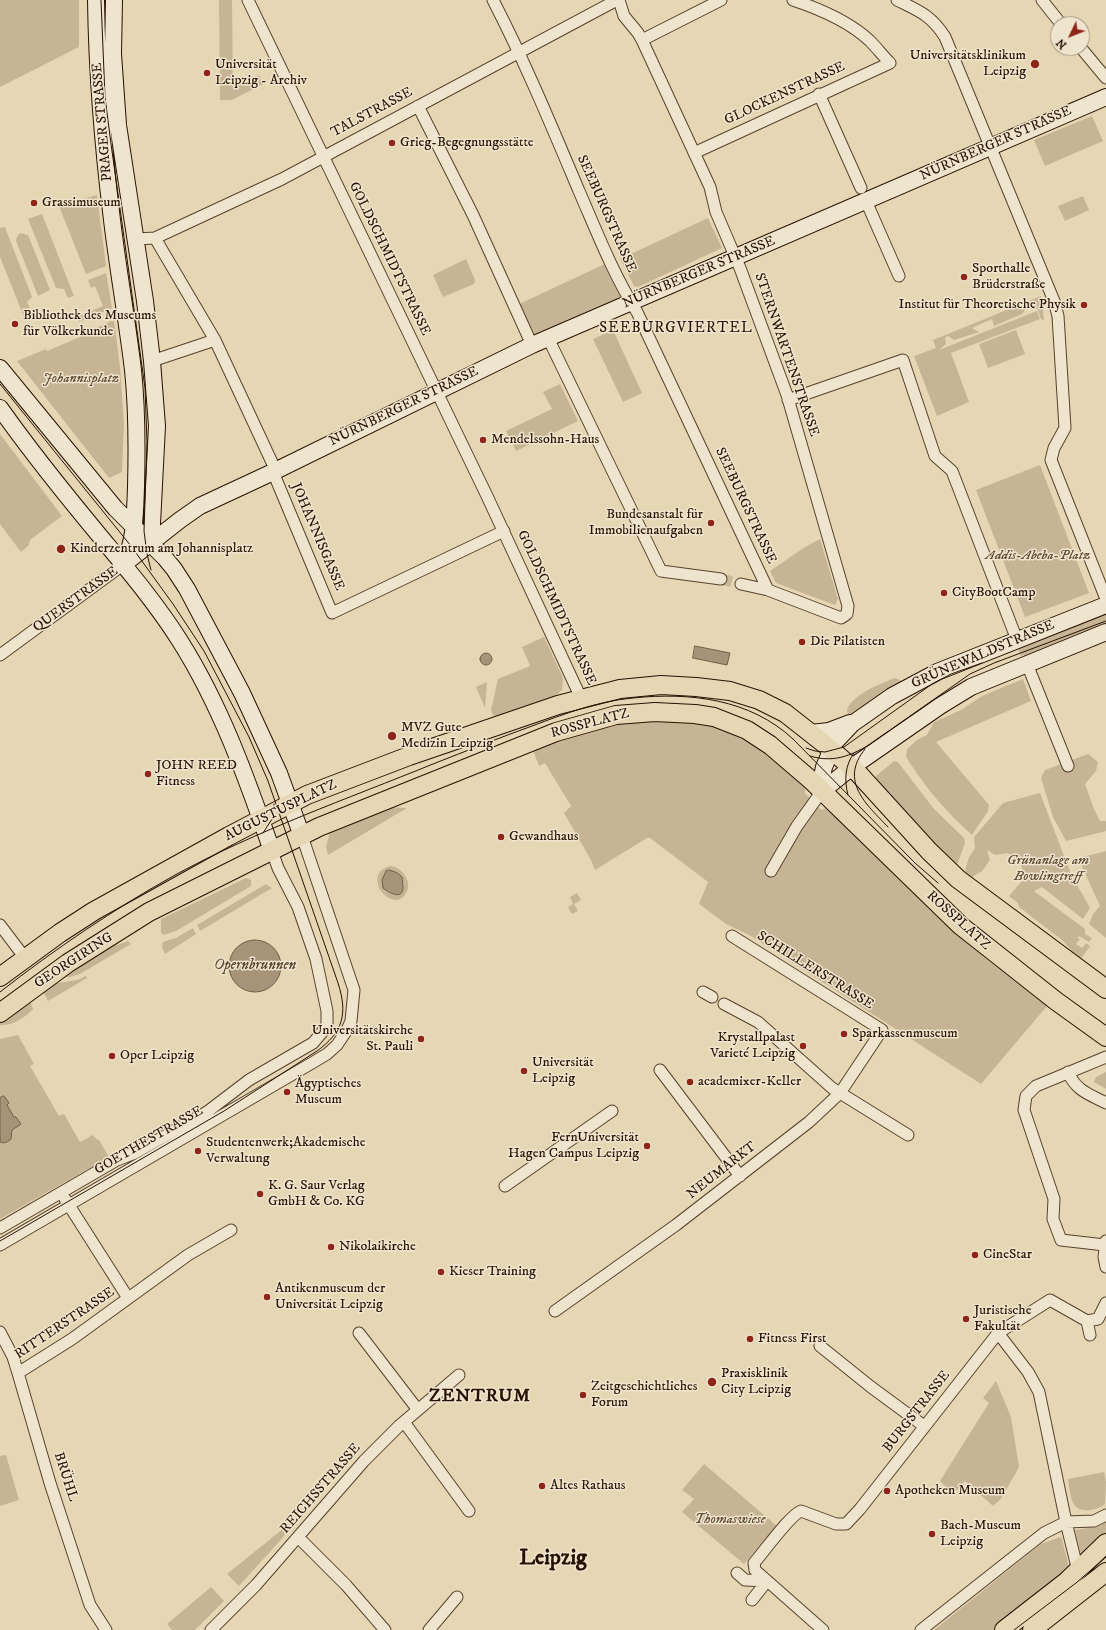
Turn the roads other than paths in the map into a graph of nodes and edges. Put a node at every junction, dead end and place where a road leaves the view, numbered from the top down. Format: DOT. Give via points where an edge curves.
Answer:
graph roads {
  1 [pos="96,0"];
  2 [pos="114,0"];
  3 [pos="248,0"];
  4 [pos="493,0"];
  5 [pos="618,0"];
  6 [pos="721,0"];
  7 [pos="793,0"];
  8 [pos="897,0"];
  9 [pos="1042,0"];
  10 [pos="1055,16"];
  11 [pos="642,40"];
  12 [pos="519,52"];
  13 [pos="1088,56"];
  14 [pos="1106,78"];
  15 [pos="819,94"];
  16 [pos="1106,96"];
  17 [pos="418,106"];
  18 [pos="989,147"];
  19 [pos="694,153"];
  20 [pos="323,156"];
  21 [pos="863,195"];
  22 [pos="155,238"];
  23 [pos="136,239"];
  24 [pos="735,257"];
  25 [pos="899,276"];
  26 [pos="629,302"];
  27 [pos="548,338"];
  28 [pos="215,340"];
  29 [pos="532,345"];
  30 [pos="152,361"];
  31 [pos="0,368"];
  32 [pos="436,391"];
  33 [pos="788,400"];
  34 [pos="0,408"];
  35 [pos="275,472"];
  36 [pos="134,527"];
  37 [pos="504,531"];
  38 [pos="151,543"];
  39 [pos="124,564"];
  40 [pos="721,580"];
  41 [pos="741,584"];
  42 [pos="768,590"];
  43 [pos="1106,599"];
  44 [pos="1106,605"];
  45 [pos="332,613"];
  46 [pos="1106,632"];
  47 [pos="1017,640"];
  48 [pos="0,655"];
  49 [pos="1027,664"];
  50 [pos="581,698"];
  51 [pos="859,719"];
  52 [pos="476,733"];
  53 [pos="811,733"];
  54 [pos="831,749"];
  55 [pos="1068,766"];
  56 [pos="852,767"];
  57 [pos="822,791"];
  58 [pos="290,804"];
  59 [pos="261,819"];
  60 [pos="302,836"];
  61 [pos="272,851"];
  62 [pos="770,872"];
  63 [pos="137,887"];
  64 [pos="0,924"];
  65 [pos="732,936"];
  66 [pos="25,958"];
  67 [pos="0,977"];
  68 [pos="1106,990"];
  69 [pos="724,1004"];
  70 [pos="0,1012"];
  71 [pos="882,1030"];
  72 [pos="1106,1037"];
  73 [pos="1106,1057"];
  74 [pos="660,1070"];
  75 [pos="1068,1072"];
  76 [pos="840,1093"];
  77 [pos="1106,1103"];
  78 [pos="612,1110"];
  79 [pos="908,1135"];
  80 [pos="740,1176"];
  81 [pos="505,1186"];
  82 [pos="61,1193"];
  83 [pos="69,1205"];
  84 [pos="0,1228"];
  85 [pos="231,1230"];
  86 [pos="1106,1243"];
  87 [pos="0,1245"];
  88 [pos="1106,1267"];
  89 [pos="128,1298"];
  90 [pos="1106,1303"];
  91 [pos="555,1311"];
  92 [pos="1087,1321"];
  93 [pos="0,1332"];
  94 [pos="359,1333"];
  95 [pos="998,1333"];
  96 [pos="1090,1335"];
  97 [pos="820,1346"];
  98 [pos="18,1373"];
  99 [pos="459,1375"];
  100 [pos="418,1410"];
  101 [pos="404,1422"];
  102 [pos="924,1426"];
  103 [pos="469,1512"];
  104 [pos="1106,1515"];
  105 [pos="1066,1522"];
  106 [pos="298,1538"];
  107 [pos="1106,1543"];
  108 [pos="1080,1570"];
  109 [pos="737,1574"];
  110 [pos="1104,1578"];
  111 [pos="767,1581"];
  112 [pos="457,1598"];
  113 [pos="752,1600"];
  114 [pos="106,1630"];
  115 [pos="211,1630"];
  116 [pos="385,1630"];
  117 [pos="429,1630"];
  118 [pos="823,1630"];
  119 [pos="921,1630"];
  120 [pos="1004,1630"];
  121 [pos="1032,1630"];
  1 -- 36 [label="main road, PRAGER STRASSE" via="97,54 115,244 133,371 136,430"];
  2 -- 23 [label="main road, PRAGER STRASSE" via="113,54 118,125"];
  3 -- 20 [label="street, GOLDSCHMIDTSTRASSE"];
  4 -- 12 [label="street, SEEBURGSTRASSE"];
  5 -- 11 [label="street, STERNWARTENSTRASSE" via="624,16"];
  5 -- 12 [label="street, TALSTRASSE"];
  6 -- 11 [label="street"];
  7 -- 15 [label="street, GLOCKENSTRASSE" via="846,24 870,41 890,62"];
  8 -- 18 [label="street" via="928,16 939,28 950,48"];
  9 -- 10 [label="street"];
  11 -- 19 [label="street, STERNWARTENSTRASSE"];
  12 -- 17 [label="street, TALSTRASSE"];
  12 -- 26 [label="street, SEEBURGSTRASSE" via="609,262"];
  13 -- 14 [label="street"];
  15 -- 19 [label="street, GLOCKENSTRASSE"];
  15 -- 21 [label="street"];
  16 -- 18 [label="main road, NÜRNBERGER STRASSE"];
  17 -- 20 [label="street, TALSTRASSE"];
  17 -- 29 [label="street" via="473,215"];
  18 -- 21 [label="main road, NÜRNBERGER STRASSE"];
  18 -- 43 [label="street" via="1058,316 1065,428 1054,448 1051,460"];
  19 -- 24 [label="street, STERNWARTENSTRASSE" via="710,187 716,212"];
  20 -- 22 [label="street, TALSTRASSE" via="258,191"];
  20 -- 32 [label="street, GOLDSCHMIDTSTRASSE"];
  21 -- 24 [label="main road, NÜRNBERGER STRASSE"];
  21 -- 25 [label="street"];
  22 -- 23 [label="street, TALSTRASSE"];
  22 -- 28 [label="street"];
  23 -- 30 [label="main road"];
  24 -- 26 [label="main road, NÜRNBERGER STRASSE"];
  24 -- 33 [label="street, STERNWARTENSTRASSE"];
  26 -- 27 [label="main road, NÜRNBERGER STRASSE"];
  26 -- 42 [label="street, SEEBURGSTRASSE"];
  27 -- 29 [label="main road, NÜRNBERGER STRASSE"];
  27 -- 40 [label="street" via="662,571"];
  28 -- 30 [label="street"];
  28 -- 35 [label="street, JOHANNISGASSE"];
  29 -- 32 [label="main road, NÜRNBERGER STRASSE"];
  30 -- 38 [label="main road" via="158,434"];
  31 -- 36 [label="main road" via="115,508"];
  32 -- 35 [label="main road, NÜRNBERGER STRASSE"];
  32 -- 37 [label="street, GOLDSCHMIDTSTRASSE"];
  33 -- 42 [label="street, STERNWARTENSTRASSE" via="848,606 846,614 841,618"];
  33 -- 47 [label="street" via="903,360 935,456 952,471"];
  34 -- 39 [label="main road" via="33,454"];
  35 -- 38 [label="main road, NÜRNBERGER STRASSE" via="200,506"];
  35 -- 45 [label="street, JOHANNISGASSE"];
  36 -- 38 [label="main road"];
  36 -- 39 [label="main road" via="131,546"];
  37 -- 45 [label="street, GOLDSCHMIDTSTRASSE"];
  37 -- 50 [label="street, GOLDSCHMIDTSTRASSE"];
  38 -- 39 [label="main road, QUERSTRASSE"];
  38 -- 58 [label="main road" via="174,569 217,644 279,773"];
  39 -- 48 [label="street, QUERSTRASSE"];
  39 -- 59 [label="main road" via="166,620 201,677 249,783"];
  41 -- 42 [label="street"];
  44 -- 47 [label="main road, GRÜNEWALDSTRASSE"];
  46 -- 49 [label="main road, GRÜNEWALDSTRASSE"];
  47 -- 51 [label="main road, GRÜNEWALDSTRASSE" via="923,678"];
  49 -- 55 [label="street"];
  49 -- 56 [label="main road, GRÜNEWALDSTRASSE" via="983,680 960,692"];
  50 -- 52 [label="main road, ROSSPLATZ"];
  50 -- 53 [label="main road, ROSSPLATZ" via="620,689 661,685 730,692 760,700 784,713"];
  51 -- 53 [label="main road" via="829,731"];
  51 -- 54 [label="main road, GRÜNEWALDSTRASSE" via="844,731"];
  52 -- 58 [label="main road, AUGUSTUSPLATZ" via="359,774"];
  53 -- 54 [label="main road, ROSSPLATZ"];
  54 -- 56 [label="main road, ROSSPLATZ"];
  54 -- 57 [label="main road" via="823,770"];
  56 -- 57 [label="main road"];
  56 -- 68 [label="main road, ROSSPLATZ" via="949,871"];
  57 -- 60 [label="main road, ROSSPLATZ" via="782,754 747,730 714,717 675,712 636,712 556,732 318,827"];
  57 -- 62 [label="street" via="797,826"];
  57 -- 72 [label="main road, ROSSPLATZ" via="961,926"];
  58 -- 59 [label="main road, AUGUSTUSPLATZ"];
  58 -- 60 [label="main road"];
  59 -- 61 [label="main road"];
  59 -- 63 [label="main road, AUGUSTUSPLATZ"];
  60 -- 61 [label="main road"];
  60 -- 83 [label="street, GOETHESTRASSE" via="354,990 351,1021 347,1030 327,1054"];
  61 -- 70 [label="main road, GEORGIRING" via="149,912 68,963"];
  61 -- 82 [label="street, GOETHESTRASSE" via="298,908 316,959 326,1007 327,1024 322,1035 313,1043 249,1080 207,1112"];
  63 -- 66 [label="main road, GEORGIRING"];
  64 -- 66 [label="street"];
  65 -- 71 [label="street, SCHILLERSTRASSE"];
  66 -- 67 [label="main road, GEORGIRING"];
  69 -- 76 [label="street" via="758,1022"];
  71 -- 76 [label="street, NEUMARKT"];
  73 -- 75 [label="street"];
  74 -- 80 [label="street"];
  75 -- 77 [label="street" via="1078,1088"];
  75 -- 86 [label="street" via="1036,1086 1026,1096 1024,1110 1054,1198 1053,1219 1061,1240"];
  76 -- 79 [label="street"];
  76 -- 80 [label="street, NEUMARKT"];
  78 -- 81 [label="street"];
  80 -- 91 [label="street, NEUMARKT"];
  82 -- 83 [label="street, RITTERSTRASSE"];
  82 -- 84 [label="street, GOETHESTRASSE"];
  83 -- 87 [label="street, GOETHESTRASSE"];
  83 -- 89 [label="street, RITTERSTRASSE"];
  85 -- 89 [label="street, RITTERSTRASSE" via="188,1255"];
  86 -- 88 [label="street"];
  89 -- 98 [label="street, RITTERSTRASSE" via="72,1340"];
  90 -- 92 [label="street" via="1098,1319"];
  92 -- 95 [label="street, BURGSTRASSE" via="1050,1300"];
  92 -- 96 [label="street"];
  93 -- 98 [label="street, BRÜHL"];
  94 -- 100 [label="street"];
  95 -- 102 [label="street, BURGSTRASSE"];
  95 -- 105 [label="street" via="1040,1392"];
  97 -- 102 [label="street" via="871,1388"];
  98 -- 114 [label="street, BRÜHL" via="50,1483 90,1605"];
  99 -- 100 [label="street, REICHSSTRASSE"];
  100 -- 101 [label="street, REICHSSTRASSE"];
  101 -- 103 [label="street"];
  101 -- 106 [label="street, REICHSSTRASSE" via="364,1461"];
  102 -- 111 [label="street, BURGSTRASSE" via="846,1524 842,1525 801,1511 797,1513 754,1563 755,1570"];
  104 -- 105 [label="street" via="1094,1521"];
  105 -- 108 [label="street"];
  105 -- 119 [label="street" via="1044,1533"];
  106 -- 115 [label="street, REICHSSTRASSE"];
  106 -- 116 [label="street" via="346,1585"];
  107 -- 108 [label="main road"];
  108 -- 120 [label="main road"];
  109 -- 111 [label="street" via="745,1580"];
  110 -- 121 [label="main road"];
  111 -- 113 [label="street"];
  111 -- 118 [label="street"];
  112 -- 117 [label="street"];
}
